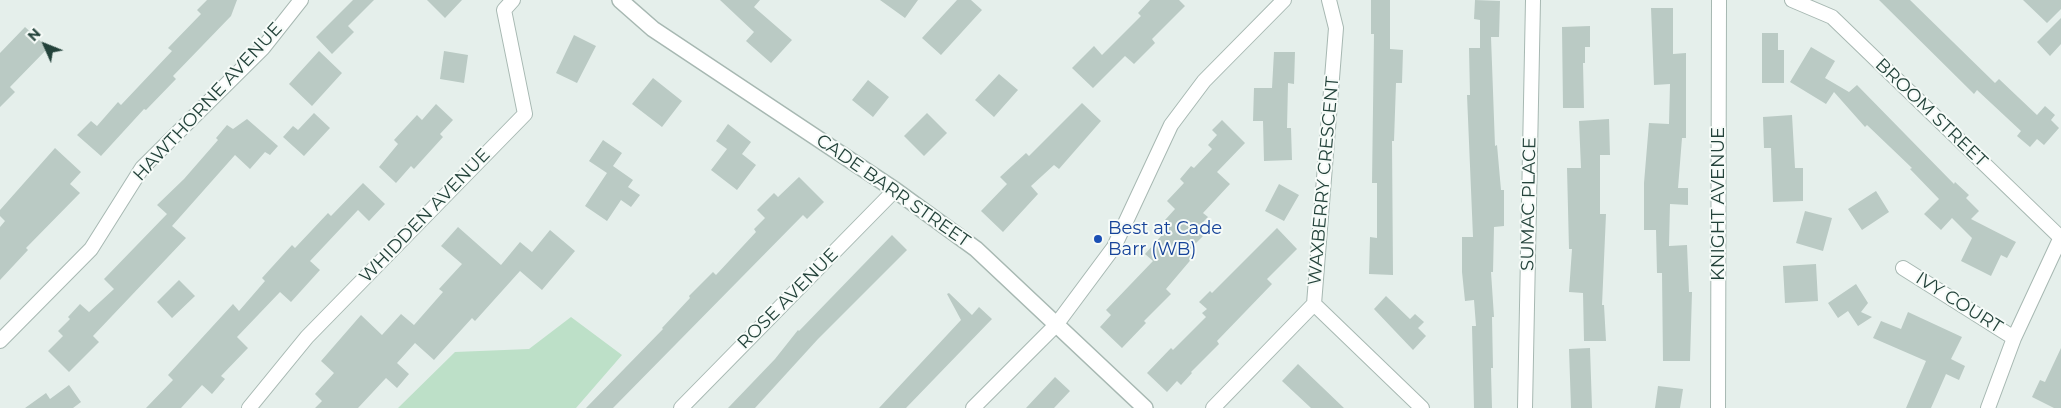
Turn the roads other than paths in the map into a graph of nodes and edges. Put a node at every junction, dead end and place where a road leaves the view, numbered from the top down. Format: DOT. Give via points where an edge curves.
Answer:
graph roads {
  1 [pos="301,0"];
  2 [pos="512,0"];
  3 [pos="620,0"];
  4 [pos="1284,0"];
  5 [pos="1329,0"];
  6 [pos="1532,0"];
  7 [pos="1719,0"];
  8 [pos="1792,0"];
  9 [pos="896,190"];
  10 [pos="2061,238"];
  11 [pos="1903,268"];
  12 [pos="1314,304"];
  13 [pos="1056,325"];
  14 [pos="2014,338"];
  15 [pos="0,342"];
  16 [pos="248,408"];
  17 [pos="681,408"];
  18 [pos="973,408"];
  19 [pos="1145,408"];
  20 [pos="1213,408"];
  21 [pos="1422,408"];
  22 [pos="1525,408"];
  23 [pos="1718,408"];
  24 [pos="1988,408"];
  1 -- 15 [label="street, HAWTHORNE AVENUE" via="263,48 142,168 91,249"];
  2 -- 16 [label="street, WHIDDEN AVENUE" via="504,10 525,114 307,337"];
  3 -- 9 [label="street, CADE BARR STREET" via="653,29"];
  4 -- 13 [label="street" via="1204,81 1171,125 1114,247"];
  5 -- 12 [label="street, WAXBERRY CRESCENT" via="1336,28"];
  6 -- 22 [label="street, SUMAC PLACE"];
  7 -- 23 [label="street, KNIGHT AVENUE"];
  8 -- 10 [label="street, BROOM STREET" via="1832,17"];
  9 -- 13 [label="street, CADE BARR STREET" via="976,249"];
  9 -- 17 [label="street, ROSE AVENUE"];
  10 -- 14 [label="street"];
  11 -- 14 [label="street, IVY COURT"];
  12 -- 20 [label="street"];
  12 -- 21 [label="street, WAXBERRY CRESCENT"];
  13 -- 18 [label="street"];
  13 -- 19 [label="street, CADE BARR STREET"];
  14 -- 24 [label="street"];
}
